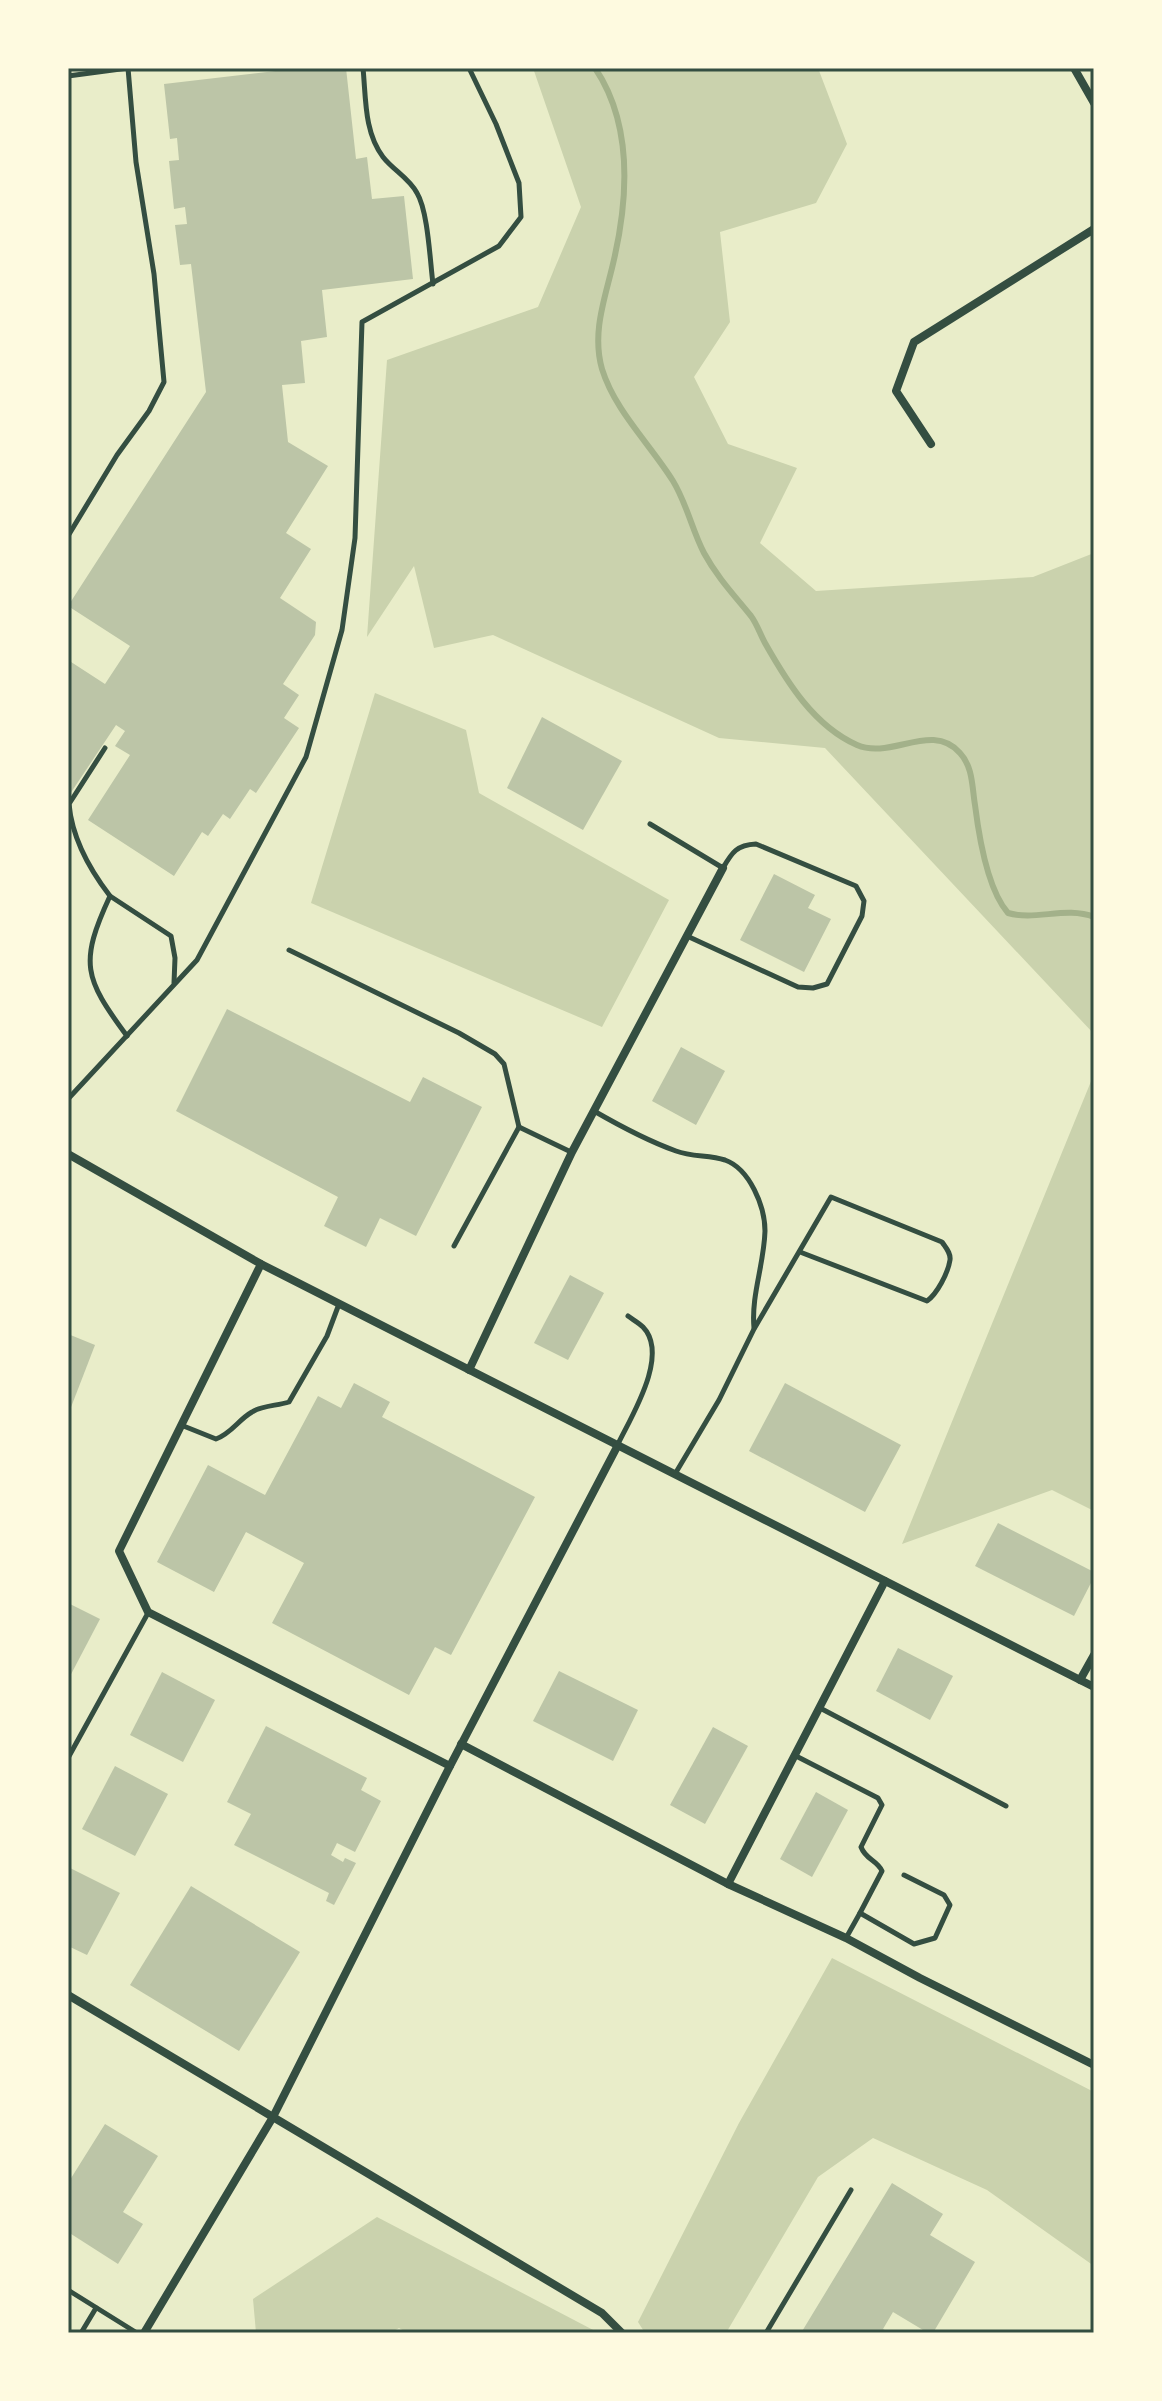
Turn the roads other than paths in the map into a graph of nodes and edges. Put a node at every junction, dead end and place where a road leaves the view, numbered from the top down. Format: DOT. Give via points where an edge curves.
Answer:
graph roads {
  1 [pos="128,68"];
  2 [pos="363,68"];
  3 [pos="469,68"];
  4 [pos="1086,68"];
  5 [pos="1075,71"];
  6 [pos="68,76"];
  7 [pos="1094,103"];
  8 [pos="1094,229"];
  9 [pos="433,284"];
  10 [pos="931,444"];
  11 [pos="68,536"];
  12 [pos="105,748"];
  13 [pos="650,824"];
  14 [pos="723,868"];
  15 [pos="110,896"];
  16 [pos="687,936"];
  17 [pos="289,950"];
  18 [pos="174,985"];
  19 [pos="127,1036"];
  20 [pos="68,1099"];
  21 [pos="594,1111"];
  22 [pos="519,1127"];
  23 [pos="572,1152"];
  24 [pos="68,1154"];
  25 [pos="454,1246"];
  26 [pos="800,1252"];
  27 [pos="261,1264"];
  28 [pos="339,1303"];
  29 [pos="628,1316"];
  30 [pos="754,1329"];
  31 [pos="469,1370"];
  32 [pos="181,1425"];
  33 [pos="618,1445"];
  34 [pos="675,1475"];
  35 [pos="885,1581"];
  36 [pos="148,1612"];
  37 [pos="1094,1655"];
  38 [pos="1080,1680"];
  39 [pos="1094,1687"];
  40 [pos="819,1707"];
  41 [pos="461,1744"];
  42 [pos="795,1755"];
  43 [pos="68,1758"];
  44 [pos="450,1766"];
  45 [pos="1006,1806"];
  46 [pos="904,1875"];
  47 [pos="728,1884"];
  48 [pos="860,1913"];
  49 [pos="846,1938"];
  50 [pos="68,1995"];
  51 [pos="1094,2065"];
  52 [pos="273,2117"];
  53 [pos="851,2190"];
  54 [pos="68,2290"];
  55 [pos="96,2308"];
  56 [pos="81,2333"];
  57 [pos="137,2333"];
  58 [pos="144,2333"];
  59 [pos="622,2333"];
  60 [pos="766,2333"];
  1 -- 6 [label="lane"];
  1 -- 11 [label="lane" via="164,382"];
  2 -- 9 [label="lane" via="373,142 419,195"];
  3 -- 9 [label="lane" via="519,183 521,217 499,246"];
  4 -- 5 [label="street"];
  5 -- 7 [label="street"];
  8 -- 10 [label="street" via="914,342 896,391"];
  9 -- 18 [label="lane" via="362,322 355,538 342,630 314,729 306,757 197,960"];
  12 -- 15 [label="lane" via="69,804 92,873"];
  13 -- 14 [label="lane"];
  14 -- 16 [label="street"];
  14 -- 16 [label="lane" via="733,850 756,844 856,886 864,901 862,916 827,984 813,988 798,987"];
  15 -- 18 [label="lane" via="171,936"];
  15 -- 19 [label="lane" via="97,924 90,975"];
  16 -- 21 [label="street"];
  17 -- 22 [label="lane" via="495,1054 504,1064"];
  18 -- 19 [label="lane"];
  19 -- 20 [label="lane"];
  21 -- 23 [label="street"];
  21 -- 30 [label="lane" via="679,1152 727,1161 746,1176 762,1208 765,1229 762,1271 752,1306"];
  22 -- 23 [label="lane"];
  22 -- 25 [label="lane"];
  23 -- 31 [label="street"];
  24 -- 27 [label="street"];
  26 -- 26 [label="lane" via="927,1301 951,1259 942,1242 831,1197"];
  26 -- 30 [label="lane"];
  27 -- 28 [label="street"];
  27 -- 32 [label="street"];
  28 -- 31 [label="street"];
  28 -- 32 [label="lane" via="327,1336 289,1402 250,1412 229,1434 216,1439"];
  29 -- 33 [label="lane" via="645,1328 653,1352 648,1384"];
  30 -- 34 [label="lane"];
  31 -- 33 [label="street"];
  32 -- 36 [label="street" via="119,1551"];
  33 -- 34 [label="street"];
  33 -- 41 [label="street"];
  34 -- 35 [label="street"];
  35 -- 38 [label="street"];
  35 -- 40 [label="street"];
  36 -- 43 [label="lane"];
  36 -- 44 [label="street"];
  37 -- 38 [label="street"];
  38 -- 39 [label="street"];
  40 -- 42 [label="street"];
  40 -- 45 [label="lane"];
  41 -- 44 [label="street"];
  41 -- 47 [label="street"];
  42 -- 47 [label="street"];
  42 -- 48 [label="lane" via="878,1798 882,1805 861,1847 882,1871"];
  44 -- 52 [label="street"];
  46 -- 48 [label="lane" via="944,1895 950,1905 935,1938 914,1944"];
  47 -- 49 [label="street"];
  48 -- 49 [label="lane"];
  49 -- 51 [label="street"];
  50 -- 52 [label="street"];
  52 -- 58 [label="street"];
  52 -- 59 [label="street" via="602,2313"];
  53 -- 60 [label="lane"];
  54 -- 55 [label="lane"];
  55 -- 56 [label="lane"];
  55 -- 57 [label="lane"];
}
